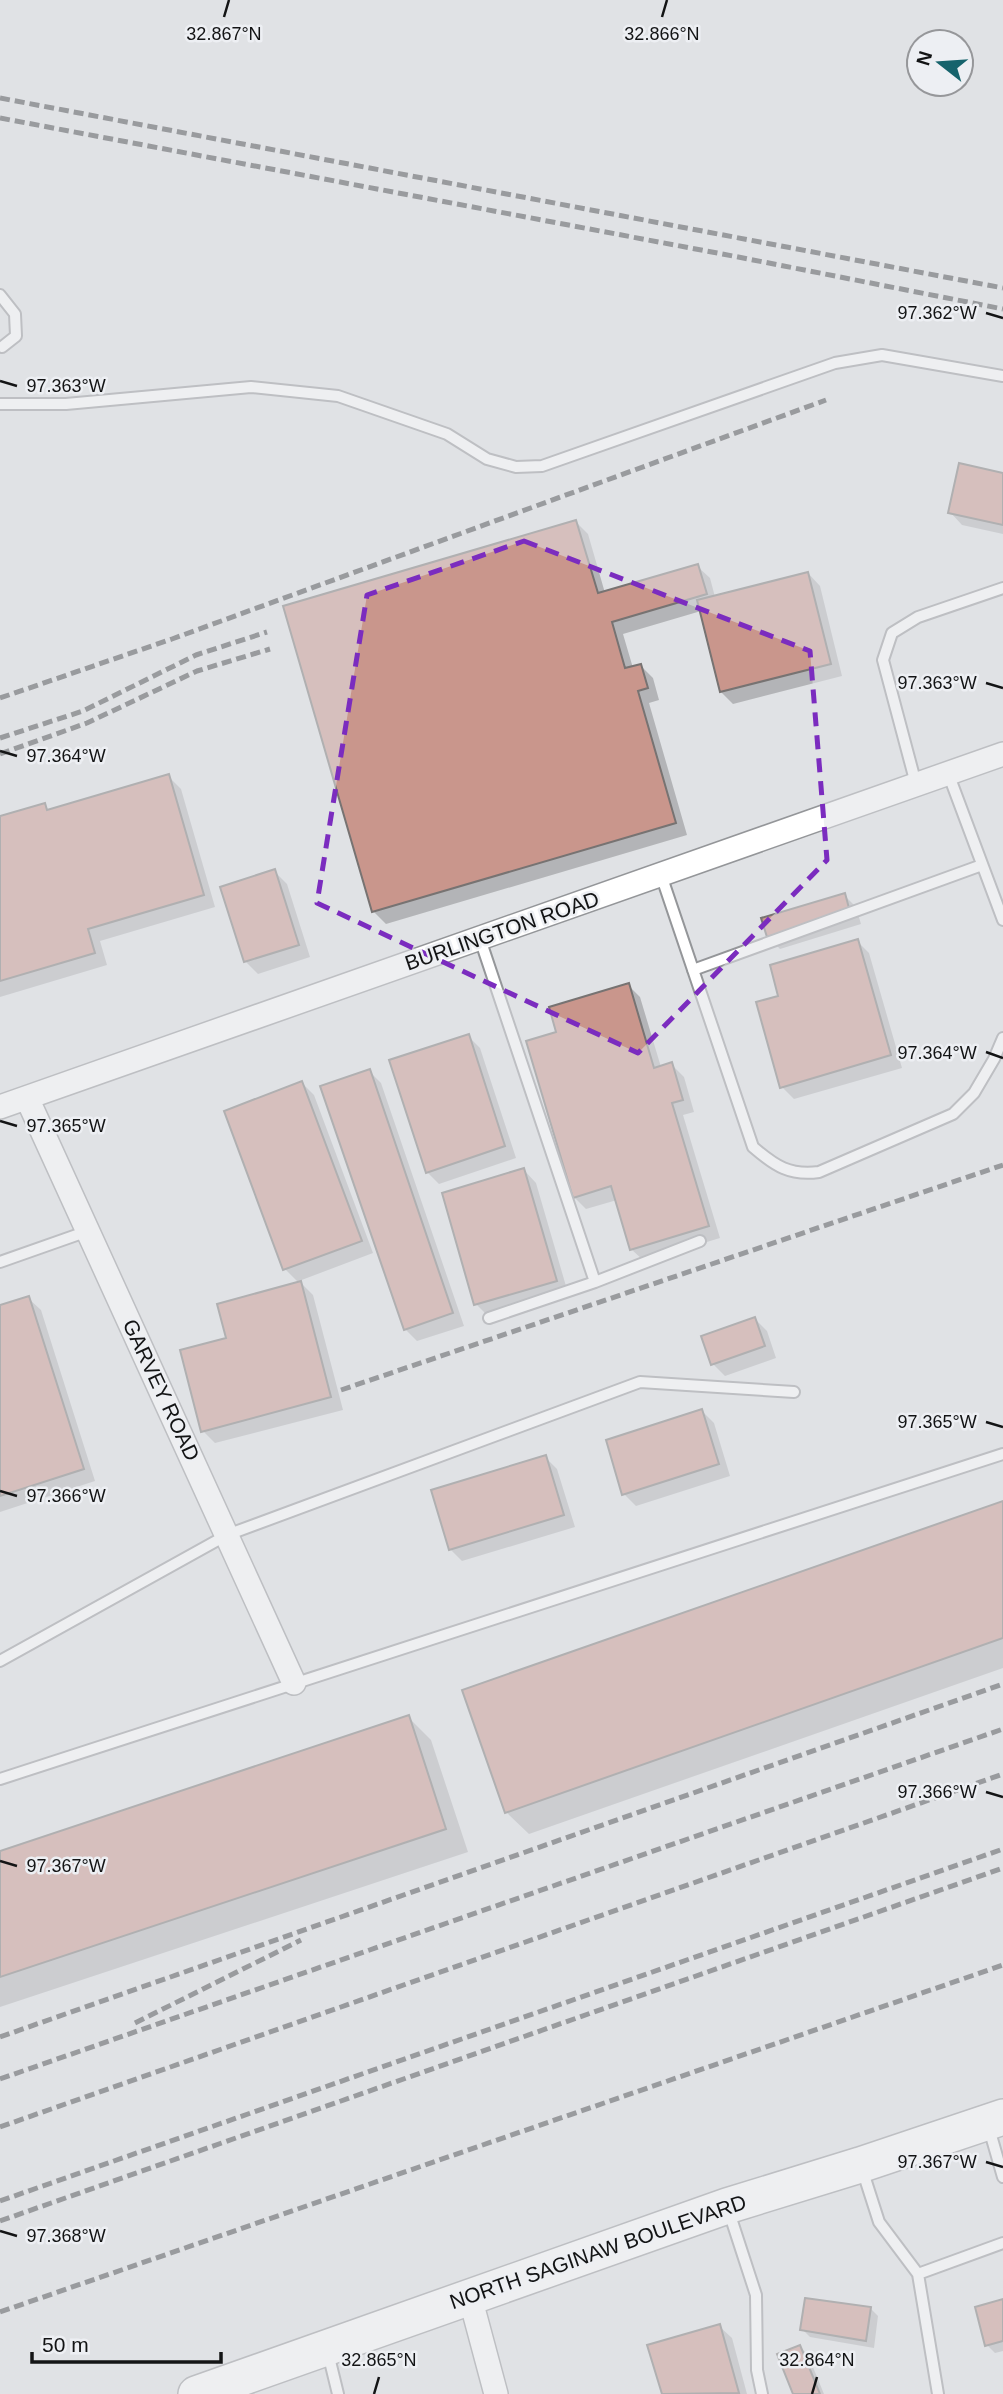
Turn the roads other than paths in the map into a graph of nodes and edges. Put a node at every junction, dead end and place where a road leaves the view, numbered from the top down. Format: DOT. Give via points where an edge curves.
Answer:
graph roads {
  1 [pos="0,295"];
  2 [pos="2,347"];
  3 [pos="1003,376"];
  4 [pos="0,404"];
  5 [pos="1003,588"];
  6 [pos="1003,754"];
  7 [pos="948,773"];
  8 [pos="916,784"];
  9 [pos="982,865"];
  10 [pos="661,875"];
  11 [pos="1003,920"];
  12 [pos="480,939"];
  13 [pos="693,970"];
  14 [pos="1003,1038"];
  15 [pos="27,1098"];
  16 [pos="0,1107"];
  17 [pos="88,1231"];
  18 [pos="700,1241"];
  19 [pos="0,1262"];
  20 [pos="596,1282"];
  21 [pos="489,1318"];
  22 [pos="794,1392"];
  23 [pos="1003,1454"];
  24 [pos="227,1535"];
  25 [pos="0,1661"];
  26 [pos="294,1683"];
  27 [pos="0,1779"];
  28 [pos="995,2120"];
  29 [pos="860,2165"];
  30 [pos="1003,2176"];
  31 [pos="727,2206"];
  32 [pos="1003,2243"];
  33 [pos="918,2274"];
  34 [pos="470,2297"];
  35 [pos="326,2347"];
  36 [pos="207,2392"];
  37 [pos="338,2394"];
  38 [pos="496,2394"];
  39 [pos="762,2394"];
  40 [pos="938,2394"];
  1 -- 2 [label="lane" via="15,314 16,336"];
  3 -- 4 [label="lane" via="882,355 835,363 542,466 516,467 487,458 447,434 338,397 251,387 66,404"];
  5 -- 8 [label="lane" via="918,617 891,633 883,660"];
  6 -- 7 [label="street, BURLINGTON ROAD"];
  7 -- 8 [label="street, BURLINGTON ROAD"];
  7 -- 9 [label="lane"];
  8 -- 10 [label="street, BURLINGTON ROAD"];
  9 -- 11 [label="lane"];
  9 -- 13 [label="lane"];
  10 -- 12 [label="street, BURLINGTON ROAD"];
  10 -- 13 [label="lane"];
  12 -- 15 [label="street, BURLINGTON ROAD"];
  12 -- 20 [label="lane"];
  13 -- 14 [label="lane" via="753,1147 786,1170 803,1174 819,1172 953,1114 974,1093"];
  15 -- 16 [label="street, BURLINGTON ROAD"];
  15 -- 17 [label="street, GARVEY ROAD"];
  17 -- 19 [label="lane"];
  17 -- 24 [label="street, GARVEY ROAD"];
  18 -- 20 [label="lane"];
  20 -- 21 [label="lane"];
  22 -- 24 [label="lane" via="640,1382"];
  23 -- 26 [label="lane"];
  24 -- 25 [label="lane"];
  24 -- 26 [label="street, GARVEY ROAD"];
  26 -- 27 [label="lane"];
  28 -- 29 [label="main road, NORTH SAGINAW BOULEVARD"];
  28 -- 30 [label="lane"];
  29 -- 31 [label="main road, NORTH SAGINAW BOULEVARD"];
  29 -- 33 [label="lane" via="879,2222"];
  31 -- 34 [label="main road, NORTH SAGINAW BOULEVARD"];
  31 -- 39 [label="lane" via="756,2295"];
  32 -- 33 [label="lane"];
  33 -- 40 [label="lane"];
  34 -- 35 [label="main road, NORTH SAGINAW BOULEVARD"];
  34 -- 38 [label="street"];
  35 -- 36 [label="main road, NORTH SAGINAW BOULEVARD"];
  35 -- 37 [label="lane"];
}
